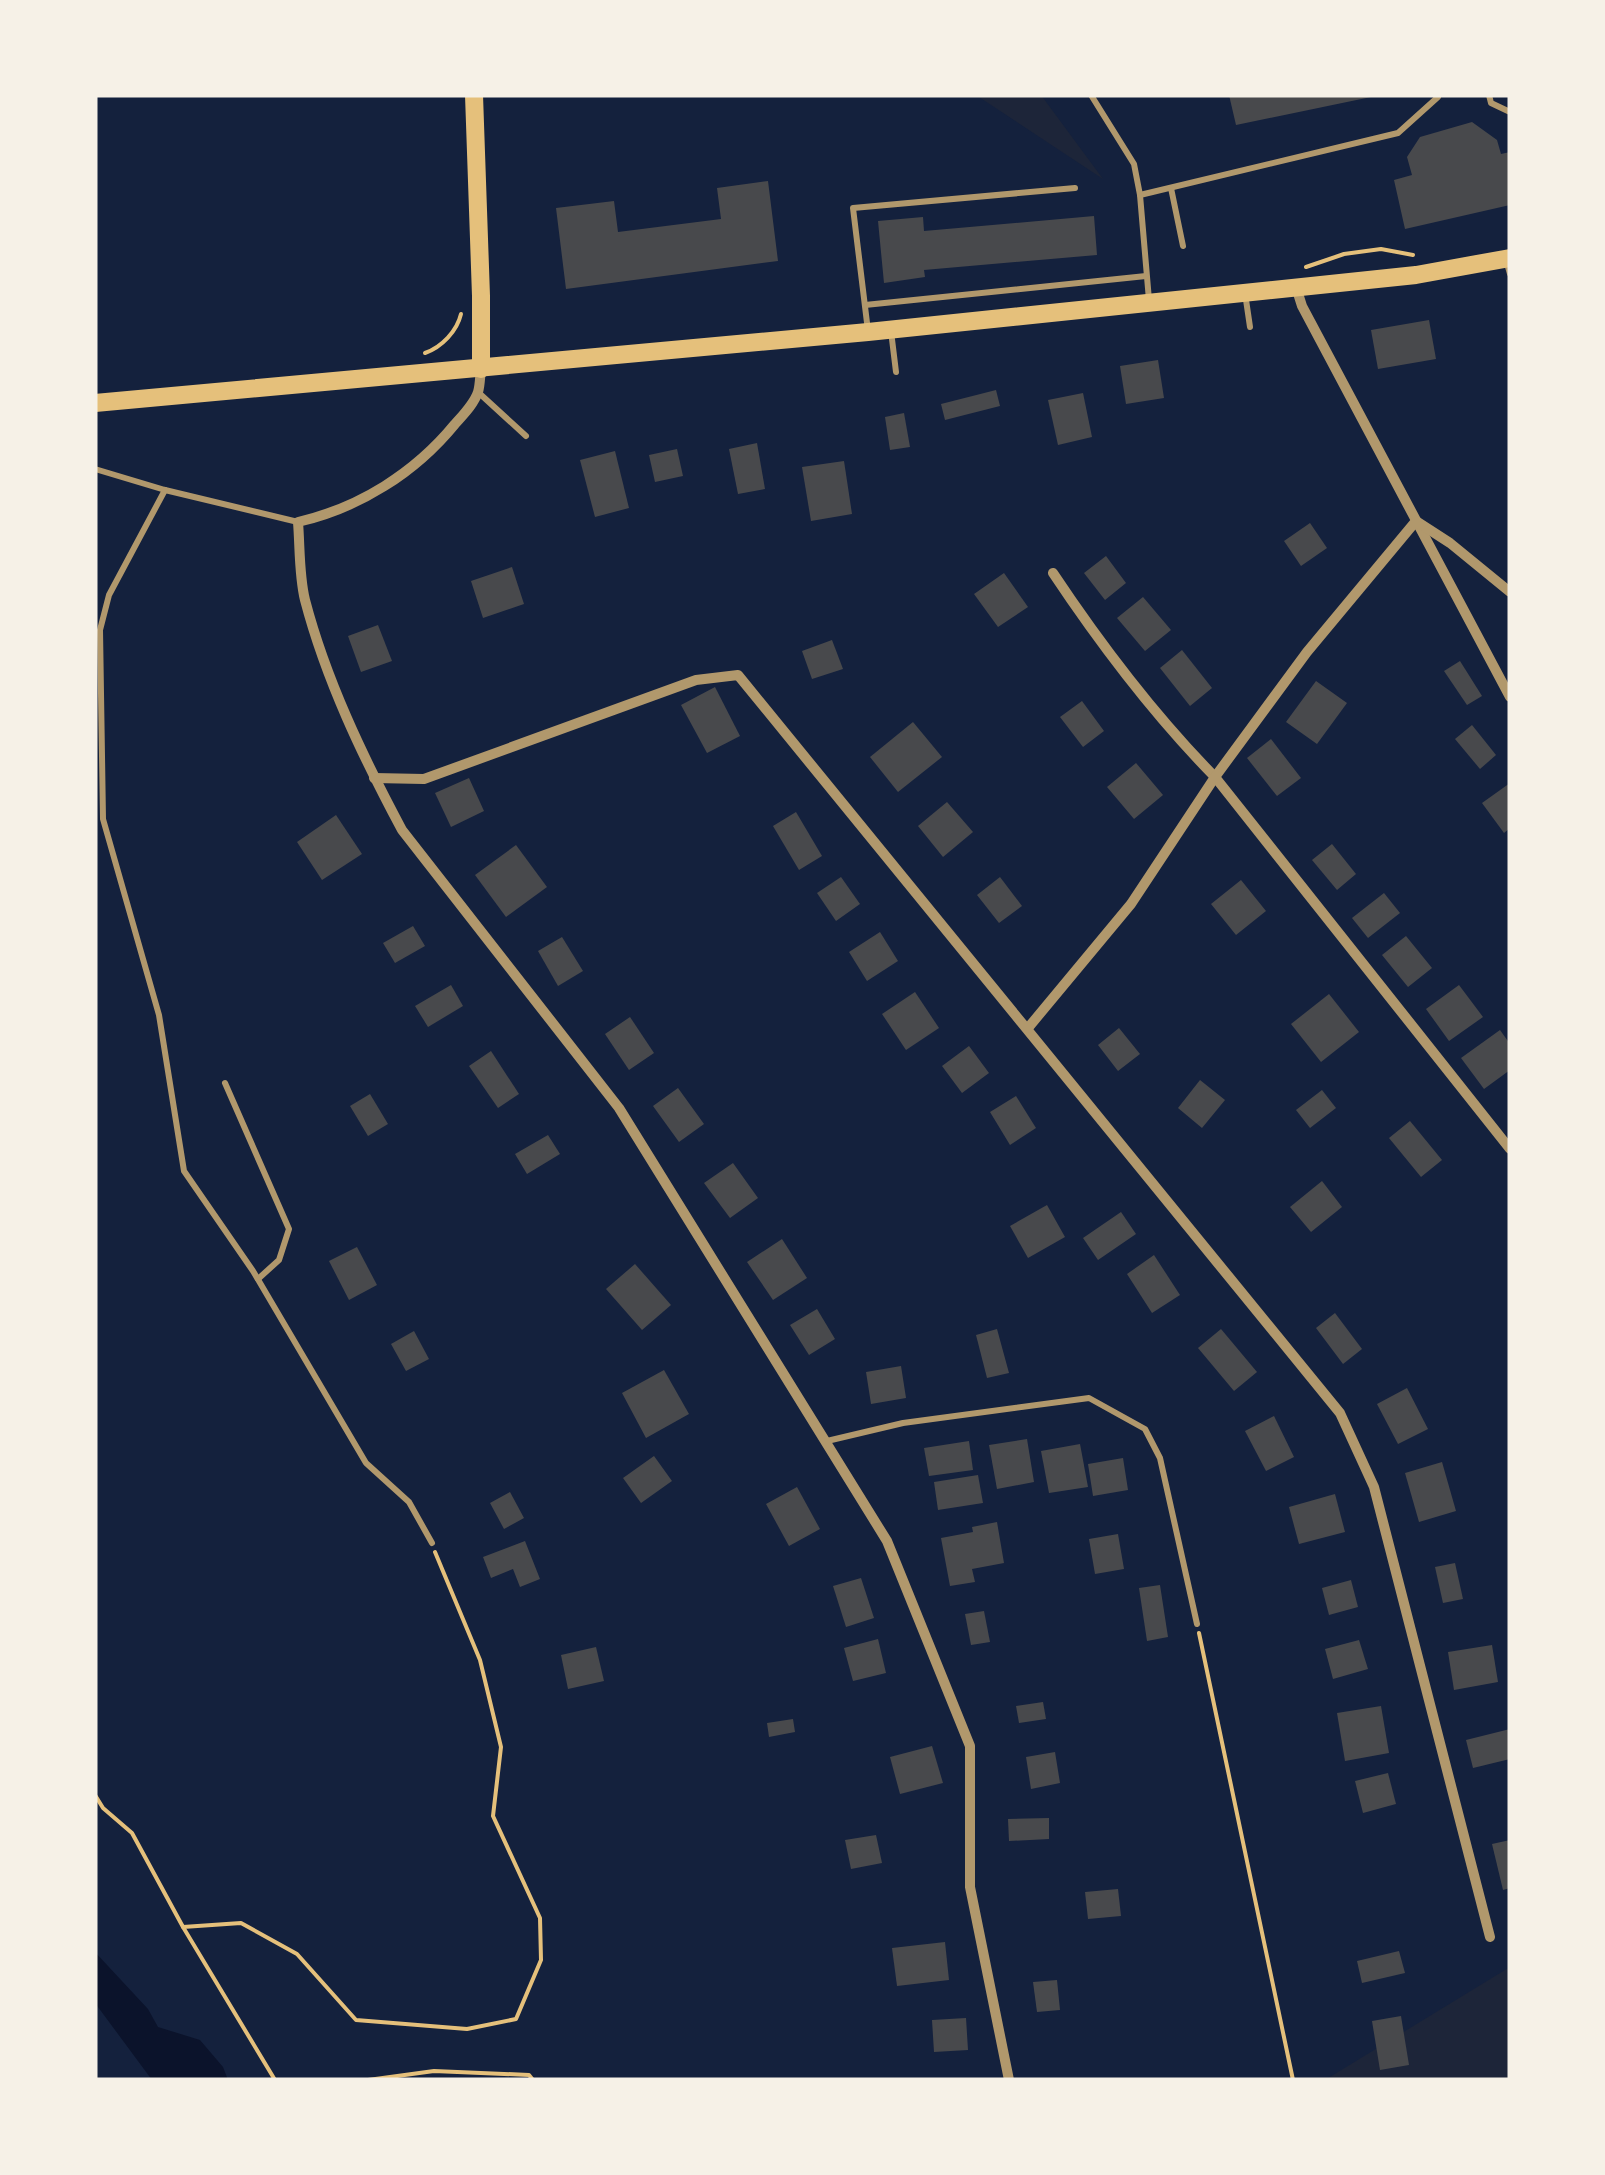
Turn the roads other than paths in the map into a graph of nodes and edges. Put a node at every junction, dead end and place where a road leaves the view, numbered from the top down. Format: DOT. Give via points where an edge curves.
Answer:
graph roads {
  1 [pos="474,95"];
  2 [pos="1091,95"];
  3 [pos="1489,95"];
  4 [pos="1438,97"];
  5 [pos="1510,112"];
  6 [pos="1075,188"];
  7 [pos="1171,188"];
  8 [pos="1140,196"];
  9 [pos="1183,246"];
  10 [pos="1509,264"];
  11 [pos="1146,276"];
  12 [pos="1296,287"];
  13 [pos="1245,292"];
  14 [pos="1149,302"];
  15 [pos="865,304"];
  16 [pos="1250,327"];
  17 [pos="890,330"];
  18 [pos="868,332"];
  19 [pos="481,369"];
  20 [pos="896,372"];
  21 [pos="478,392"];
  22 [pos="95,403"];
  23 [pos="526,436"];
  24 [pos="95,469"];
  25 [pos="165,490"];
  26 [pos="1416,520"];
  27 [pos="298,522"];
  28 [pos="1053,573"];
  29 [pos="1510,592"];
  30 [pos="1510,697"];
  31 [pos="1215,777"];
  32 [pos="374,778"];
  33 [pos="1028,1028"];
  34 [pos="225,1083"];
  35 [pos="1510,1149"];
  36 [pos="258,1279"];
  37 [pos="827,1442"];
  38 [pos="432,1543"];
  39 [pos="1197,1624"];
  40 [pos="1490,1937"];
  41 [pos="1008,2080"];
  1 -- 19 [label="main road"];
  2 -- 8 [label="lane" via="1134,164"];
  3 -- 5 [label="lane"];
  4 -- 7 [label="lane" via="1398,132"];
  6 -- 15 [label="lane" via="853,208"];
  7 -- 8 [label="lane"];
  7 -- 9 [label="lane"];
  8 -- 11 [label="lane"];
  10 -- 12 [label="main road"];
  11 -- 14 [label="lane"];
  11 -- 15 [label="lane"];
  12 -- 13 [label="main road"];
  12 -- 26 [label="street"];
  13 -- 14 [label="main road"];
  13 -- 16 [label="lane"];
  14 -- 17 [label="main road"];
  15 -- 18 [label="lane"];
  17 -- 18 [label="main road"];
  17 -- 20 [label="lane"];
  18 -- 19 [label="main road"];
  19 -- 21 [label="street"];
  19 -- 22 [label="main road"];
  21 -- 23 [label="lane"];
  21 -- 27 [label="street" via="449,431 386,486"];
  24 -- 25 [label="lane"];
  25 -- 27 [label="lane"];
  25 -- 36 [label="lane" via="109,595 100,630 103,819 159,1015 184,1171"];
  26 -- 29 [label="street"];
  26 -- 30 [label="street"];
  26 -- 31 [label="street"];
  27 -- 32 [label="street" via="304,596 330,678"];
  28 -- 31 [label="street" via="1096,637"];
  31 -- 33 [label="street" via="1131,904"];
  31 -- 35 [label="street"];
  32 -- 33 [label="street" via="424,780 696,680 738,675"];
  32 -- 37 [label="street" via="402,830 619,1108"];
  33 -- 40 [label="street" via="1340,1413 1374,1487"];
  34 -- 36 [label="lane" via="289,1229 279,1260"];
  36 -- 38 [label="lane" via="366,1463 409,1502"];
  37 -- 39 [label="lane" via="903,1423 1090,1398 1145,1429 1160,1458"];
  37 -- 41 [label="street" via="887,1541 970,1746 970,1887"];
}
